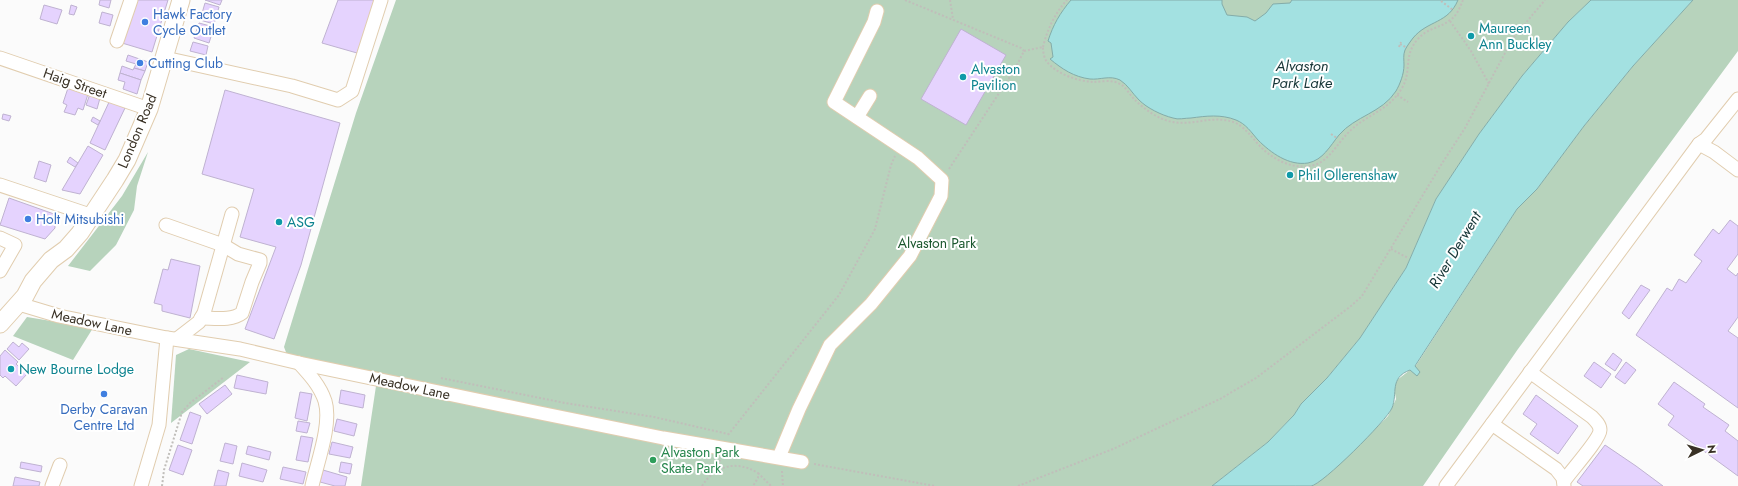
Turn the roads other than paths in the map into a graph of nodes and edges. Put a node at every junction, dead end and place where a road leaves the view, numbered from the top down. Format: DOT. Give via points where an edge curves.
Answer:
graph roads {
  1 [pos="131,0"];
  2 [pos="181,0"];
  3 [pos="381,0"];
  4 [pos="877,11"];
  5 [pos="117,41"];
  6 [pos="0,58"];
  7 [pos="164,58"];
  8 [pos="870,96"];
  9 [pos="1738,99"];
  10 [pos="150,109"];
  11 [pos="857,117"];
  12 [pos="1698,144"];
  13 [pos="1738,170"];
  14 [pos="0,185"];
  15 [pos="232,214"];
  16 [pos="93,216"];
  17 [pos="166,225"];
  18 [pos="0,238"];
  19 [pos="224,245"];
  20 [pos="0,271"];
  21 [pos="22,300"];
  22 [pos="201,318"];
  23 [pos="0,324"];
  24 [pos="172,338"];
  25 [pos="299,363"];
  26 [pos="1530,372"];
  27 [pos="1492,424"];
  28 [pos="779,457"];
  29 [pos="802,462"];
  30 [pos="60,465"];
  31 [pos="1564,484"];
  32 [pos="52,486"];
  33 [pos="141,486"];
  34 [pos="312,486"];
  35 [pos="1446,486"];
  1 -- 5 [label="street"];
  2 -- 7 [label="main road, London Road"];
  3 -- 7 [label="street" via="352,91 338,100 292,86"];
  4 -- 11 [label="street" via="834,102"];
  6 -- 10 [label="street, Haig Street"];
  7 -- 10 [label="main road, London Road"];
  8 -- 11 [label="street"];
  9 -- 12 [label="street" via="1706,139"];
  10 -- 16 [label="main road, London Road" via="127,160"];
  11 -- 28 [label="street" via="918,158 942,180 941,196 910,256 871,304 830,345"];
  12 -- 13 [label="street" via="1714,152"];
  12 -- 26 [label="street"];
  14 -- 16 [label="street"];
  15 -- 19 [label="street"];
  16 -- 21 [label="main road, London Road" via="66,249 59,265 50,276"];
  17 -- 19 [label="street"];
  18 -- 20 [label="street" via="16,244"];
  19 -- 22 [label="street"];
  19 -- 22 [label="street" via="238,254 260,260 260,263 242,312 238,316"];
  21 -- 23 [label="main road, London Road"];
  21 -- 24 [label="street, Meadow Lane" via="52,314 124,334"];
  22 -- 24 [label="street"];
  24 -- 25 [label="street, Meadow Lane" via="240,349"];
  24 -- 33 [label="street" via="159,425"];
  25 -- 28 [label="street, Meadow Lane" via="540,414"];
  25 -- 34 [label="street" via="321,392 327,415"];
  26 -- 27 [label="street"];
  26 -- 31 [label="street" via="1592,417 1599,425 1597,439"];
  27 -- 31 [label="street" via="1556,469"];
  27 -- 35 [label="street"];
  28 -- 29 [label="street, Meadow Lane"];
  30 -- 32 [label="street"];
}
